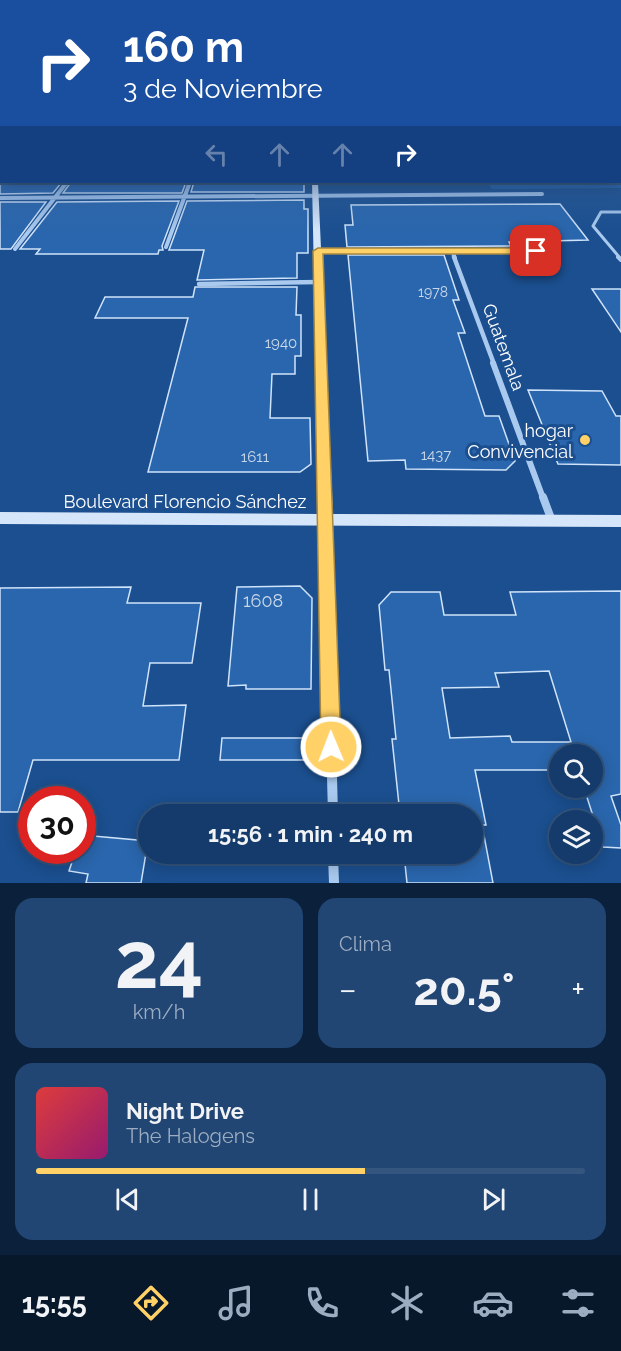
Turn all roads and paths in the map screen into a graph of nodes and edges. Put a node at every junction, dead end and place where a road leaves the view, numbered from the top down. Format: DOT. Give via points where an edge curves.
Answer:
graph roads {
  1 [pos="66,183"];
  2 [pos="190,183"];
  3 [pos="315,183"];
  4 [pos="542,194"];
  5 [pos="55,197"];
  6 [pos="184,197"];
  7 [pos="316,197"];
  8 [pos="0,198"];
  9 [pos="621,212"];
  10 [pos="166,247"];
  11 [pos="15,249"];
  12 [pos="318,251"];
  13 [pos="452,251"];
  14 [pos="557,251"];
  15 [pos="620,258"];
  16 [pos="319,282"];
  17 [pos="199,284"];
  18 [pos="0,519"];
  19 [pos="326,520"];
  20 [pos="552,521"];
  21 [pos="621,521"];
  22 [pos="333,804"];
  23 [pos="333,864"];
  24 [pos="334,883"];
  1 -- 5 [label="street"];
  2 -- 6 [label="street"];
  3 -- 7 [label="street"];
  4 -- 7 [label="street"];
  5 -- 6 [label="street"];
  5 -- 8 [label="street"];
  5 -- 11 [label="street"];
  6 -- 7 [label="street"];
  6 -- 10 [label="street"];
  7 -- 12 [label="street"];
  9 -- 15 [label="lane" via="601,212 593,226"];
  12 -- 13 [label="street"];
  12 -- 16 [label="street"];
  13 -- 14 [label="street"];
  13 -- 20 [label="street, Guatemala"];
  16 -- 17 [label="street"];
  16 -- 19 [label="street"];
  18 -- 19 [label="street, Boulevard Florencio Sánchez"];
  19 -- 20 [label="street, Boulevard Florencio Sánchez"];
  19 -- 22 [label="street"];
  20 -- 21 [label="street, Boulevard Florencio Sánchez"];
  23 -- 24 [label="street"];
}
